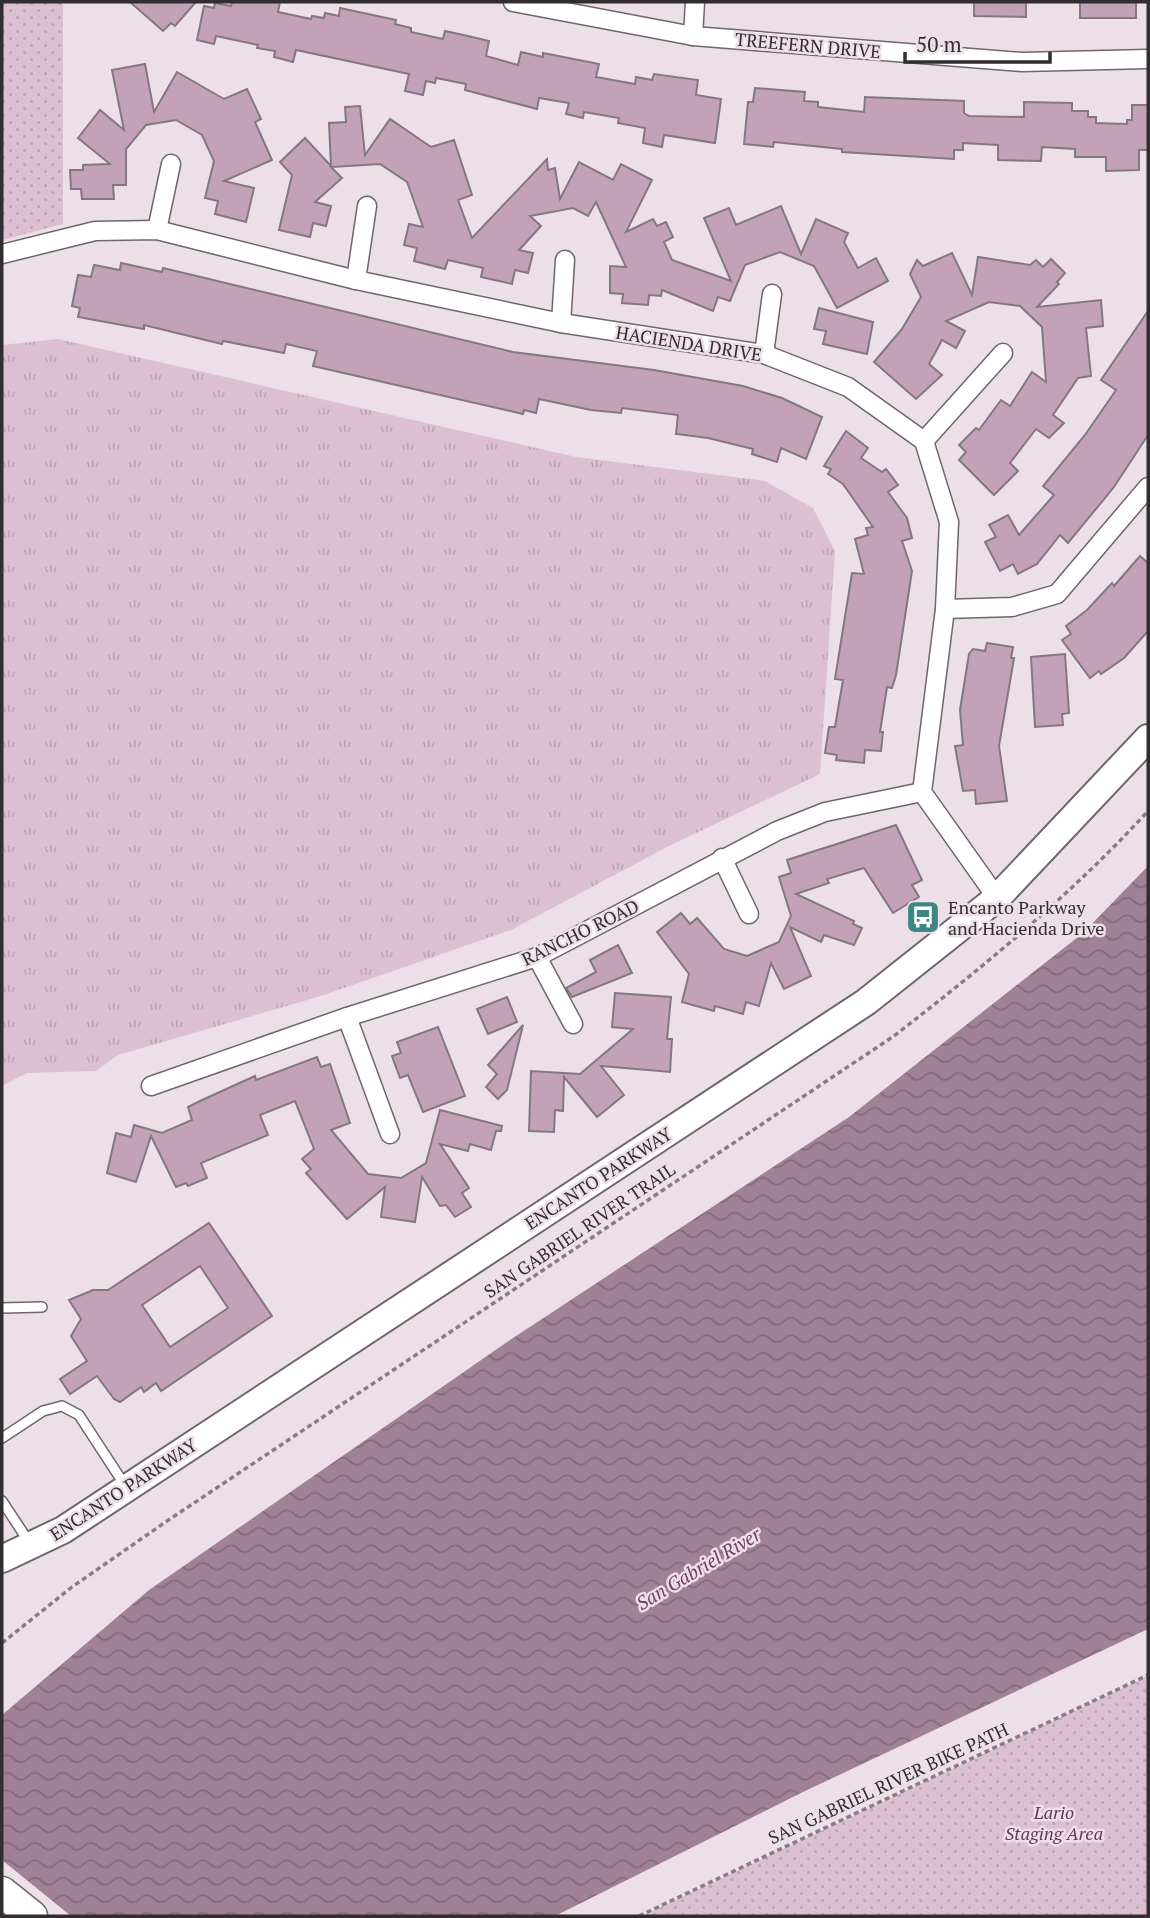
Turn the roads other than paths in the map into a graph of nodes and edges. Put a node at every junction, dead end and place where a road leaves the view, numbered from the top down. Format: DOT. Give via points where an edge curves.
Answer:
graph roads {
  1 [pos="513,2"];
  2 [pos="695,2"];
  3 [pos="693,36"];
  4 [pos="1148,59"];
  5 [pos="171,164"];
  6 [pos="366,206"];
  7 [pos="158,230"];
  8 [pos="2,254"];
  9 [pos="565,260"];
  10 [pos="356,280"];
  11 [pos="772,294"];
  12 [pos="561,324"];
  13 [pos="1003,353"];
  14 [pos="764,354"];
  15 [pos="924,441"];
  16 [pos="1148,487"];
  17 [pos="945,609"];
  18 [pos="1148,738"];
  19 [pos="922,792"];
  20 [pos="722,858"];
  21 [pos="997,898"];
  22 [pos="750,914"];
  23 [pos="537,957"];
  24 [pos="347,1017"];
  25 [pos="573,1024"];
  26 [pos="151,1086"];
  27 [pos="390,1134"];
  28 [pos="42,1307"];
  29 [pos="2,1308"];
  30 [pos="2,1438"];
  31 [pos="127,1488"];
  32 [pos="2,1501"];
  33 [pos="32,1546"];
  34 [pos="2,1559"];
  35 [pos="2,1892"];
  36 [pos="32,1916"];
  1 -- 3 [label="street, TREEFERN DRIVE"];
  2 -- 3 [label="street"];
  3 -- 4 [label="street, TREEFERN DRIVE" via="1022,62"];
  5 -- 7 [label="street"];
  6 -- 10 [label="street"];
  7 -- 8 [label="street, HACIENDA DRIVE" via="95,231"];
  7 -- 10 [label="street, HACIENDA DRIVE"];
  9 -- 12 [label="street"];
  10 -- 12 [label="street, HACIENDA DRIVE"];
  11 -- 14 [label="street"];
  12 -- 14 [label="street, HACIENDA DRIVE"];
  13 -- 15 [label="street"];
  14 -- 15 [label="street, HACIENDA DRIVE" via="848,387"];
  15 -- 17 [label="street" via="949,522"];
  16 -- 17 [label="street" via="1056,594 1012,607"];
  17 -- 19 [label="street"];
  18 -- 21 [label="street, ENCANTO PARKWAY"];
  19 -- 20 [label="street, RANCHO ROAD" via="825,811"];
  19 -- 21 [label="street"];
  20 -- 22 [label="street"];
  20 -- 23 [label="street, RANCHO ROAD"];
  21 -- 31 [label="street, ENCANTO PARKWAY" via="866,1002"];
  23 -- 24 [label="street, RANCHO ROAD"];
  23 -- 25 [label="street"];
  24 -- 26 [label="street, RANCHO ROAD"];
  24 -- 27 [label="street"];
  28 -- 29 [label="lane"];
  30 -- 31 [label="lane" via="43,1410 62,1406 79,1415"];
  31 -- 33 [label="street, ENCANTO PARKWAY"];
  32 -- 33 [label="lane"];
  33 -- 34 [label="street, ENCANTO PARKWAY"];
  35 -- 36 [label="main road"];
}
